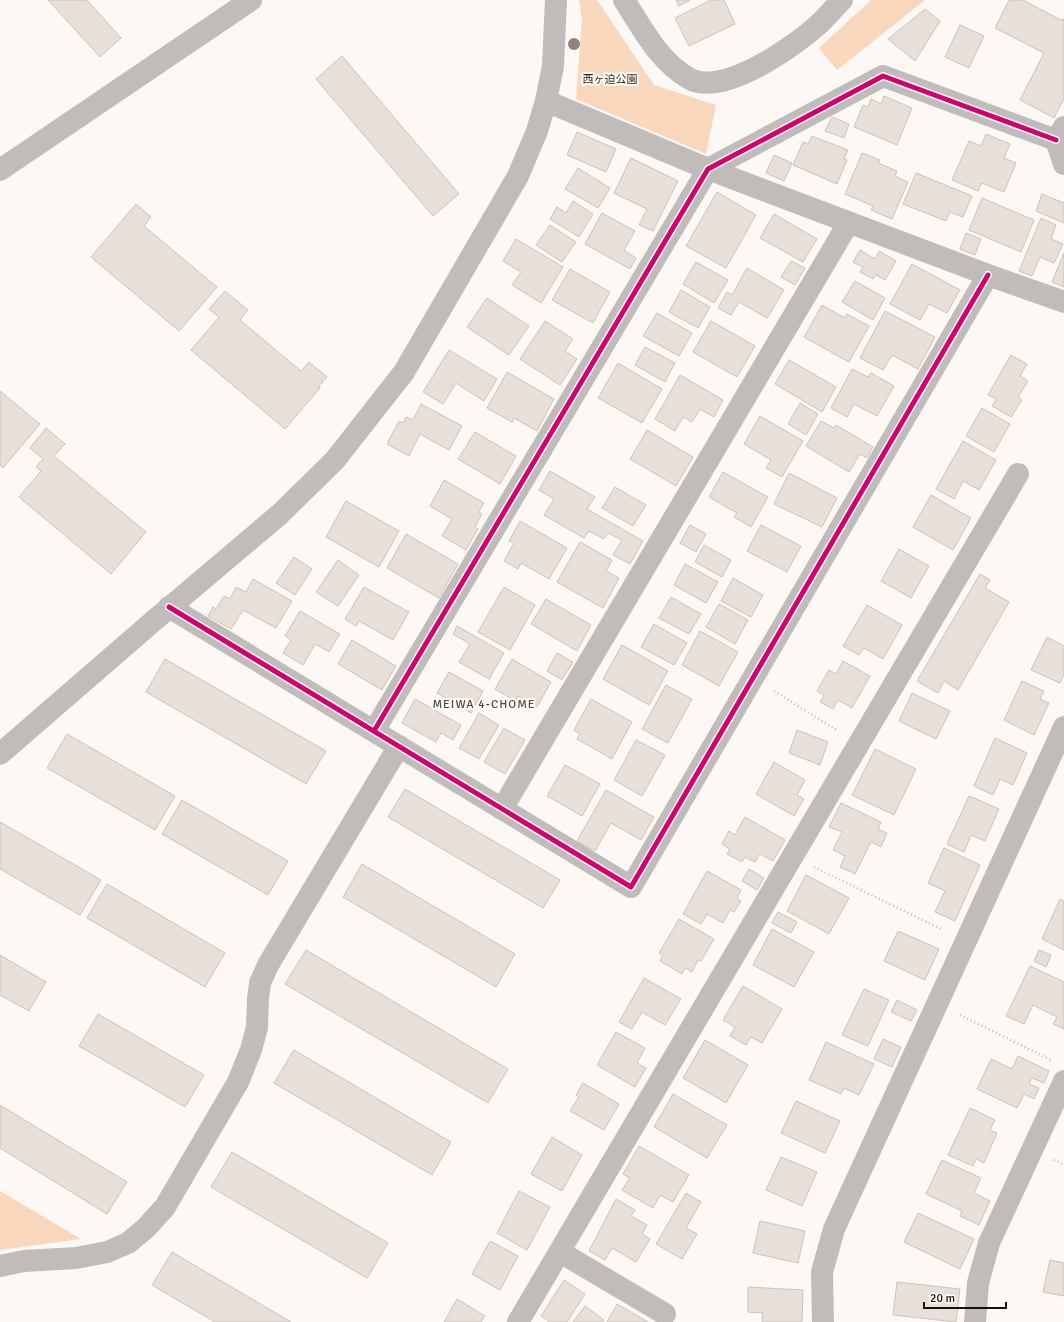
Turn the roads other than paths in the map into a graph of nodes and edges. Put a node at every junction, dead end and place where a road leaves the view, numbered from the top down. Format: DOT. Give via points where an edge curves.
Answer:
graph roads {
  1 [pos="251,0"];
  2 [pos="556,0"];
  3 [pos="624,0"];
  4 [pos="842,0"];
  5 [pos="546,101"];
  6 [pos="1060,133"];
  7 [pos="1064,164"];
  8 [pos="708,169"];
  9 [pos="0,170"];
  10 [pos="849,222"];
  11 [pos="988,275"];
  12 [pos="1064,302"];
  13 [pos="1018,474"];
  14 [pos="169,607"];
  15 [pos="1064,727"];
  16 [pos="374,731"];
  17 [pos="398,746"];
  18 [pos="0,754"];
  19 [pos="502,809"];
  20 [pos="1060,1072"];
  21 [pos="560,1252"];
  22 [pos="0,1266"];
  23 [pos="665,1314"];
  24 [pos="518,1322"];
  25 [pos="823,1322"];
  26 [pos="974,1322"];
  1 -- 9 [label="street"];
  2 -- 5 [label="street" via="553,66"];
  3 -- 4 [label="street" via="652,43 674,68 691,80 708,84 764,65 818,25"];
  5 -- 8 [label="street"];
  5 -- 14 [label="street" via="537,131 518,176 404,372 335,460 280,514"];
  6 -- 7 [label="street"];
  6 -- 8 [label="street" via="883,76"];
  8 -- 10 [label="street"];
  8 -- 16 [label="street"];
  10 -- 11 [label="street"];
  10 -- 19 [label="street"];
  11 -- 12 [label="street"];
  11 -- 19 [label="street" via="632,887"];
  13 -- 21 [label="street"];
  14 -- 16 [label="street"];
  14 -- 18 [label="street"];
  15 -- 25 [label="street" via="834,1229 822,1272"];
  16 -- 17 [label="street"];
  17 -- 19 [label="street"];
  17 -- 22 [label="street" via="268,965 260,983 257,1027 238,1082 165,1207 128,1243 106,1252 76,1258 24,1260"];
  20 -- 26 [label="street" via="989,1243 978,1283"];
  21 -- 23 [label="street"];
  21 -- 24 [label="street"];
}
